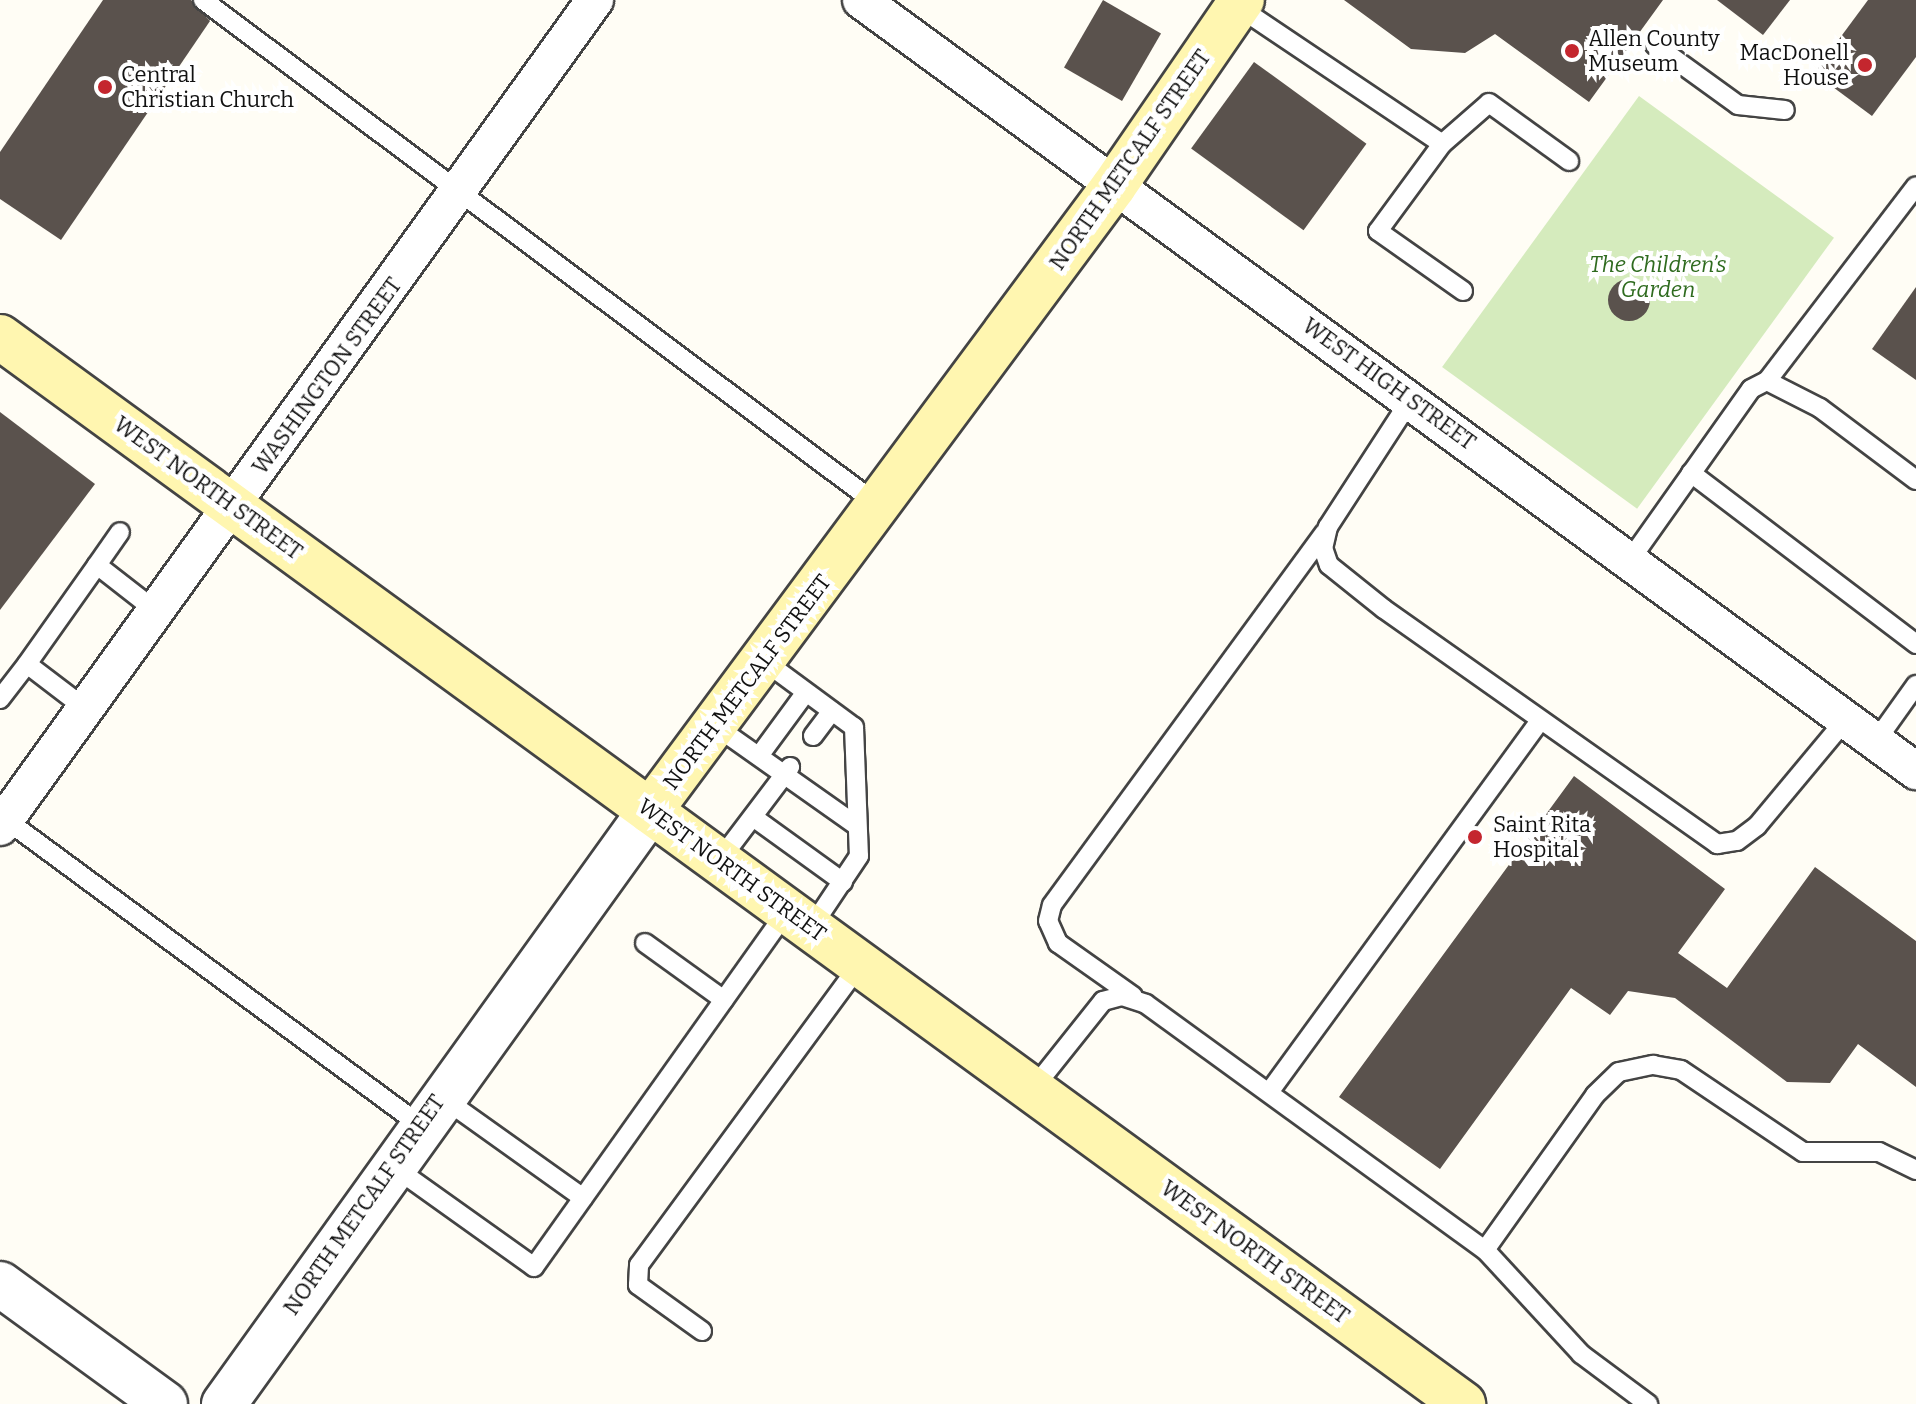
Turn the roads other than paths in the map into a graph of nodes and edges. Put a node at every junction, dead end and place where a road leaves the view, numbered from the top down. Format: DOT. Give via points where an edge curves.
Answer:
graph roads {
  1 [pos="203,0"];
  2 [pos="595,0"];
  3 [pos="861,0"];
  4 [pos="1240,3"];
  5 [pos="1655,45"];
  6 [pos="1785,110"];
  7 [pos="1442,144"];
  8 [pos="1569,161"];
  9 [pos="1114,186"];
  10 [pos="1916,186"];
  11 [pos="458,195"];
  12 [pos="1463,291"];
  13 [pos="0,337"];
  14 [pos="1767,381"];
  15 [pos="1411,399"];
  16 [pos="1691,473"];
  17 [pos="1916,480"];
  18 [pos="880,506"];
  19 [pos="233,507"];
  20 [pos="1328,527"];
  21 [pos="120,532"];
  22 [pos="1630,560"];
  23 [pos="97,565"];
  24 [pos="156,611"];
  25 [pos="1916,644"];
  26 [pos="762,660"];
  27 [pos="27,664"];
  28 [pos="1916,685"];
  29 [pos="806,692"];
  30 [pos="0,699"];
  31 [pos="86,709"];
  32 [pos="832,711"];
  33 [pos="1846,719"];
  34 [pos="1540,721"];
  35 [pos="714,725"];
  36 [pos="813,736"];
  37 [pos="1876,741"];
  38 [pos="759,756"];
  39 [pos="788,770"];
  40 [pos="1916,771"];
  41 [pos="650,811"];
  42 [pos="753,817"];
  43 [pos="2,820"];
  44 [pos="857,826"];
  45 [pos="719,861"];
  46 [pos="843,882"];
  47 [pos="800,919"];
  48 [pos="645,943"];
  49 [pos="860,964"];
  50 [pos="724,1000"];
  51 [pos="1146,1004"];
  52 [pos="1032,1090"];
  53 [pos="1270,1091"];
  54 [pos="430,1111"];
  55 [pos="392,1165"];
  56 [pos="1916,1170"];
  57 [pos="583,1198"];
  58 [pos="1485,1250"];
  59 [pos="0,1284"];
  60 [pos="702,1331"];
  61 [pos="165,1404"];
  62 [pos="224,1404"];
  63 [pos="1463,1404"];
  64 [pos="1648,1404"];
  1 -- 11 [label="lane"];
  2 -- 11 [label="street, WASHINGTON STREET"];
  3 -- 9 [label="street, WEST HIGH STREET"];
  4 -- 7 [label="lane"];
  4 -- 9 [label="main road, NORTH METCALF STREET"];
  5 -- 6 [label="lane" via="1738,105"];
  7 -- 8 [label="lane" via="1489,103"];
  7 -- 12 [label="lane" via="1378,231"];
  9 -- 15 [label="street, WEST HIGH STREET"];
  9 -- 18 [label="main road, NORTH METCALF STREET"];
  10 -- 14 [label="lane"];
  11 -- 18 [label="lane"];
  11 -- 19 [label="street, WASHINGTON STREET"];
  13 -- 19 [label="main road, WEST NORTH STREET"];
  14 -- 16 [label="lane" via="1751,389"];
  14 -- 17 [label="lane" via="1808,400"];
  15 -- 20 [label="lane"];
  15 -- 22 [label="street, WEST HIGH STREET"];
  16 -- 22 [label="lane"];
  16 -- 25 [label="lane"];
  18 -- 26 [label="main road, NORTH METCALF STREET"];
  19 -- 24 [label="street, WASHINGTON STREET"];
  19 -- 41 [label="main road, WEST NORTH STREET"];
  20 -- 34 [label="lane" via="1323,548 1329,565"];
  20 -- 51 [label="lane" via="1052,905 1048,921 1058,943"];
  21 -- 23 [label="lane"];
  22 -- 33 [label="street, WEST HIGH STREET"];
  23 -- 24 [label="lane"];
  23 -- 27 [label="lane"];
  24 -- 31 [label="street, WASHINGTON STREET"];
  26 -- 29 [label="lane"];
  26 -- 35 [label="main road, NORTH METCALF STREET"];
  27 -- 30 [label="lane"];
  27 -- 31 [label="lane"];
  28 -- 37 [label="lane"];
  29 -- 32 [label="lane"];
  29 -- 38 [label="lane"];
  31 -- 43 [label="street, WASHINGTON STREET"];
  32 -- 36 [label="lane"];
  32 -- 44 [label="lane" via="854,727"];
  33 -- 34 [label="lane" via="1757,826 1737,841 1717,844"];
  33 -- 37 [label="street, WEST HIGH STREET"];
  34 -- 53 [label="lane"];
  35 -- 38 [label="lane"];
  35 -- 41 [label="main road, NORTH METCALF STREET"];
  37 -- 40 [label="street, WEST HIGH STREET"];
  38 -- 39 [label="lane"];
  39 -- 42 [label="lane"];
  39 -- 44 [label="lane"];
  41 -- 45 [label="main road, WEST NORTH STREET"];
  41 -- 54 [label="street, NORTH METCALF STREET"];
  42 -- 45 [label="lane"];
  42 -- 46 [label="lane"];
  43 -- 54 [label="lane"];
  44 -- 46 [label="lane" via="859,856"];
  45 -- 47 [label="main road, WEST NORTH STREET"];
  46 -- 47 [label="lane"];
  47 -- 49 [label="main road, WEST NORTH STREET"];
  47 -- 50 [label="lane"];
  48 -- 50 [label="lane"];
  49 -- 52 [label="main road, WEST NORTH STREET"];
  49 -- 60 [label="lane" via="639,1265 638,1285"];
  50 -- 57 [label="lane"];
  51 -- 52 [label="lane" via="1122,996 1103,1001"];
  51 -- 53 [label="lane"];
  52 -- 63 [label="main road, WEST NORTH STREET"];
  53 -- 58 [label="lane"];
  54 -- 55 [label="street, NORTH METCALF STREET"];
  54 -- 57 [label="lane"];
  55 -- 57 [label="lane" via="534,1267"];
  55 -- 62 [label="street, NORTH METCALF STREET"];
  56 -- 58 [label="lane" via="1879,1152 1803,1152 1681,1070 1653,1065 1619,1072 1595,1095"];
  58 -- 64 [label="lane" via="1581,1354"];
  59 -- 61 [label="street"];
}
